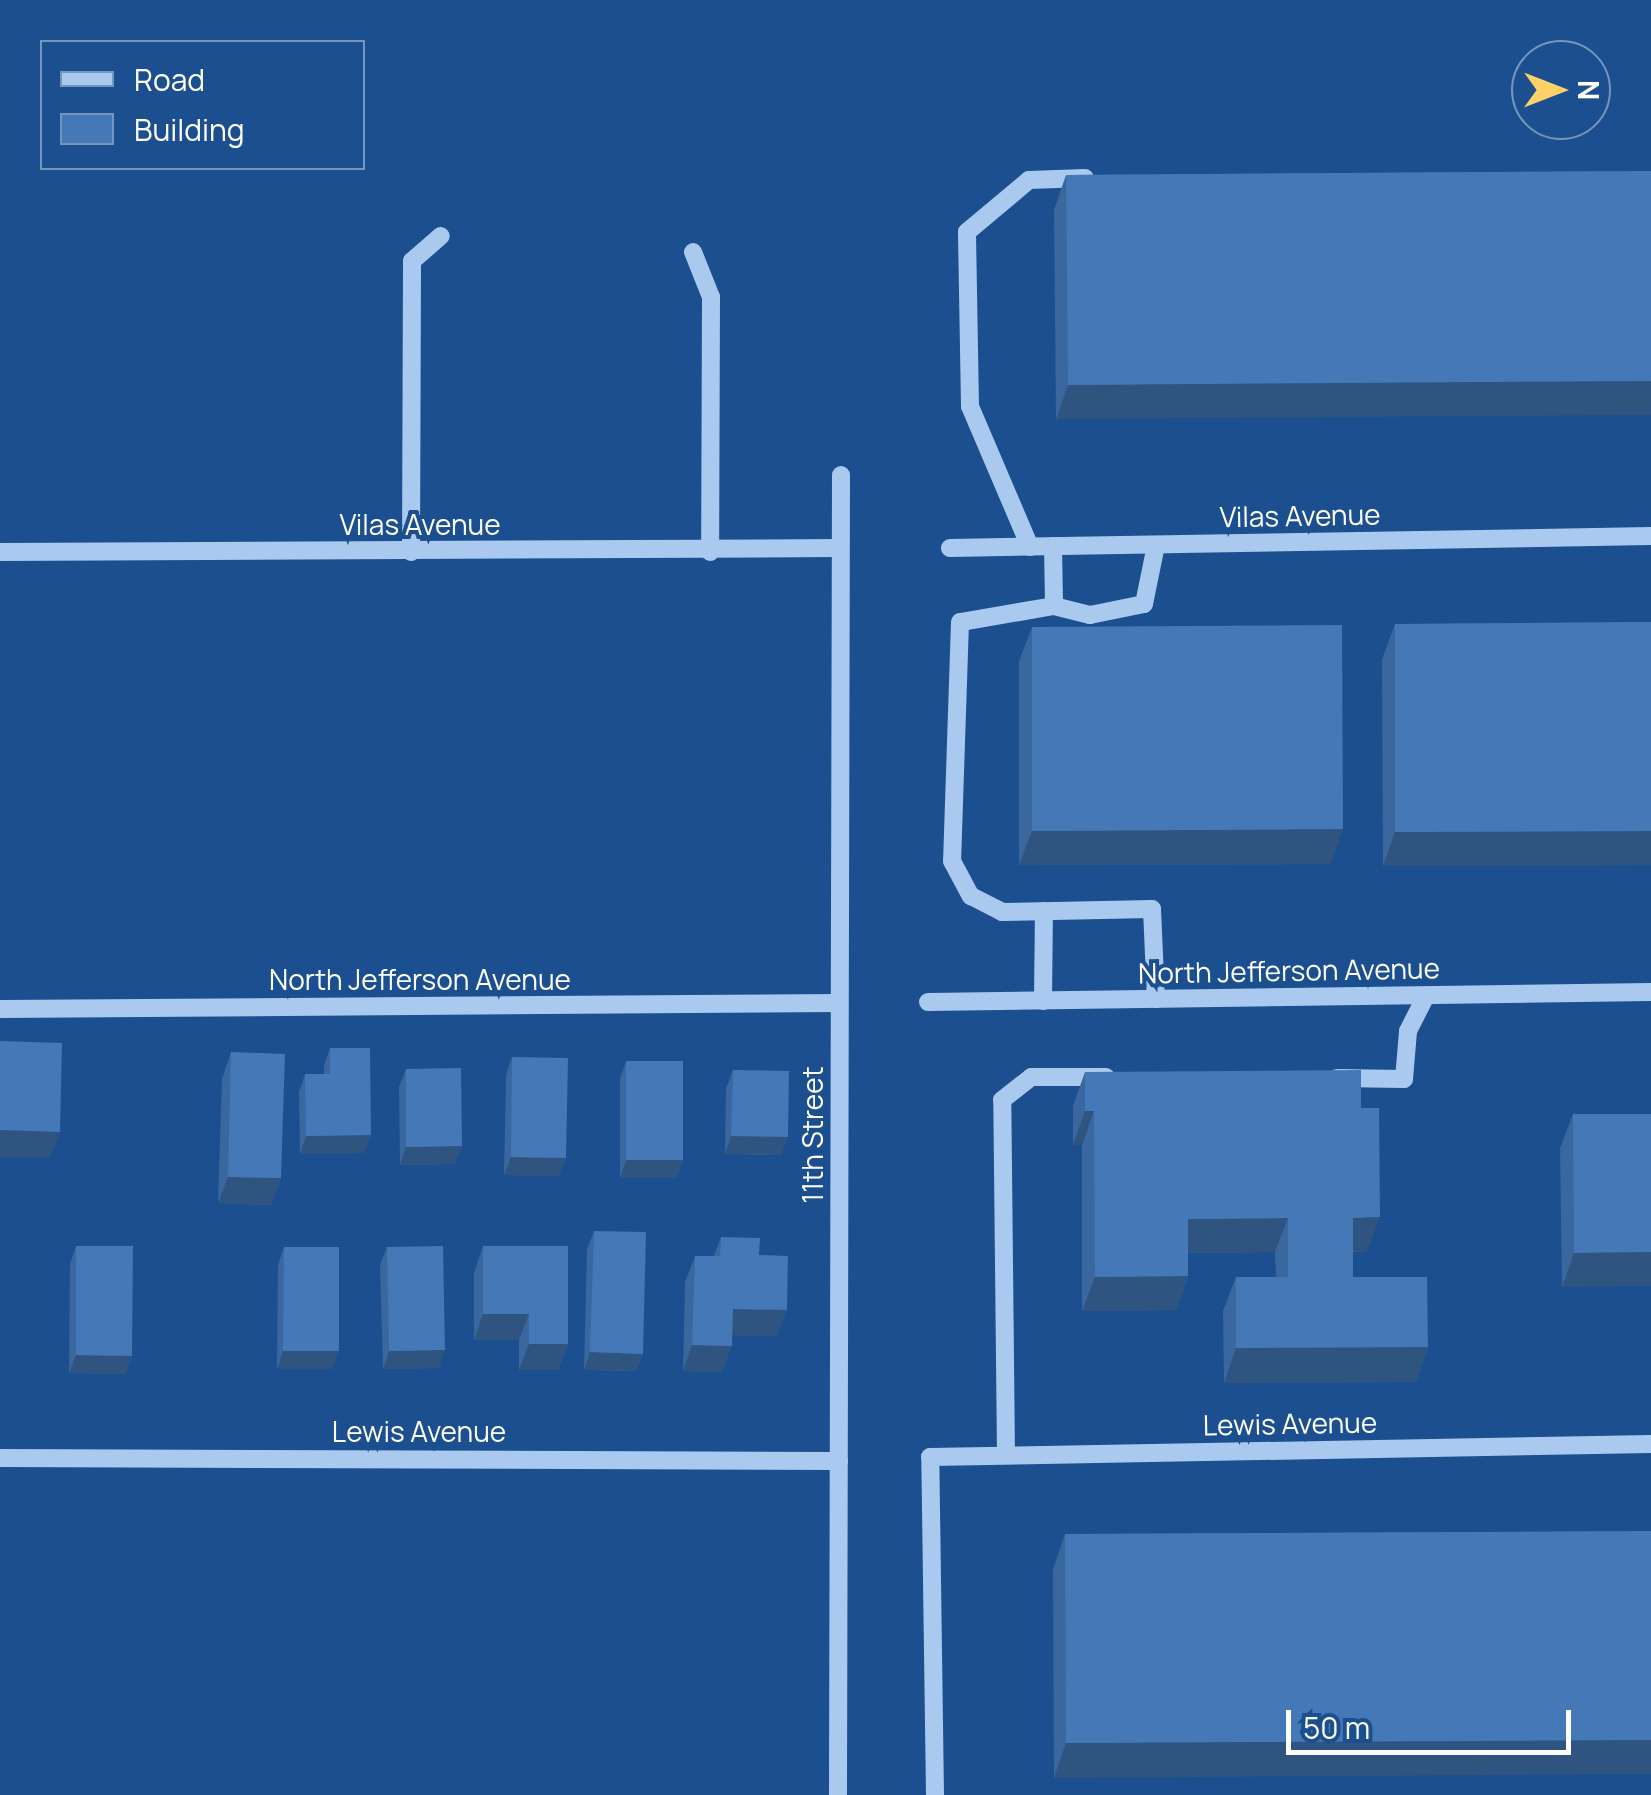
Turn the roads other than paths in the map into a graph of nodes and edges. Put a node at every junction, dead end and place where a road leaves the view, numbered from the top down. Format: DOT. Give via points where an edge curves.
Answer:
graph roads {
  1 [pos="1105,178"];
  2 [pos="440,236"];
  3 [pos="693,252"];
  4 [pos="841,475"];
  5 [pos="1651,536"];
  6 [pos="1156,545"];
  7 [pos="1053,546"];
  8 [pos="1030,547"];
  9 [pos="839,548"];
  10 [pos="950,548"];
  11 [pos="0,552"];
  12 [pos="411,552"];
  13 [pos="710,552"];
  14 [pos="1054,606"];
  15 [pos="1044,911"];
  16 [pos="1651,992"];
  17 [pos="1426,996"];
  18 [pos="1156,999"];
  19 [pos="1043,1001"];
  20 [pos="928,1002"];
  21 [pos="839,1004"];
  22 [pos="0,1009"];
  23 [pos="1129,1078"];
  24 [pos="1306,1078"];
  25 [pos="1651,1444"];
  26 [pos="1006,1455"];
  27 [pos="0,1458"];
  28 [pos="839,1461"];
  29 [pos="838,1795"];
  30 [pos="935,1795"];
  1 -- 8 [label="street" via="1029,180 967,232 970,406"];
  2 -- 12 [label="street" via="412,261"];
  3 -- 13 [label="street" via="711,297"];
  4 -- 9 [label="street, 11th Street"];
  5 -- 6 [label="street, Vilas Avenue"];
  6 -- 7 [label="street, Vilas Avenue"];
  6 -- 14 [label="street" via="1152,588 1130,614"];
  7 -- 8 [label="street, Vilas Avenue"];
  7 -- 14 [label="street"];
  8 -- 10 [label="street, Vilas Avenue"];
  9 -- 13 [label="street, Vilas Avenue"];
  9 -- 21 [label="street, 11th Street"];
  11 -- 12 [label="street, Vilas Avenue"];
  12 -- 13 [label="street, Vilas Avenue"];
  14 -- 15 [label="street" via="976,614 960,622 955,642 952,861 972,896 1002,912"];
  15 -- 18 [label="street" via="1152,909"];
  15 -- 19 [label="street"];
  16 -- 17 [label="street, North Jefferson Avenue"];
  17 -- 18 [label="street, North Jefferson Avenue"];
  17 -- 24 [label="street" via="1408,1031 1404,1079"];
  18 -- 19 [label="street, North Jefferson Avenue"];
  19 -- 20 [label="street, North Jefferson Avenue"];
  21 -- 22 [label="street, North Jefferson Avenue"];
  21 -- 28 [label="street, 11th Street"];
  23 -- 26 [label="street" via="1031,1077 1002,1100"];
  25 -- 26 [label="street, Lewis Avenue"];
  26 -- 30 [label="street, Lewis Avenue" via="930,1457"];
  27 -- 28 [label="street, Lewis Avenue"];
  28 -- 29 [label="street, 11th Street"];
}
